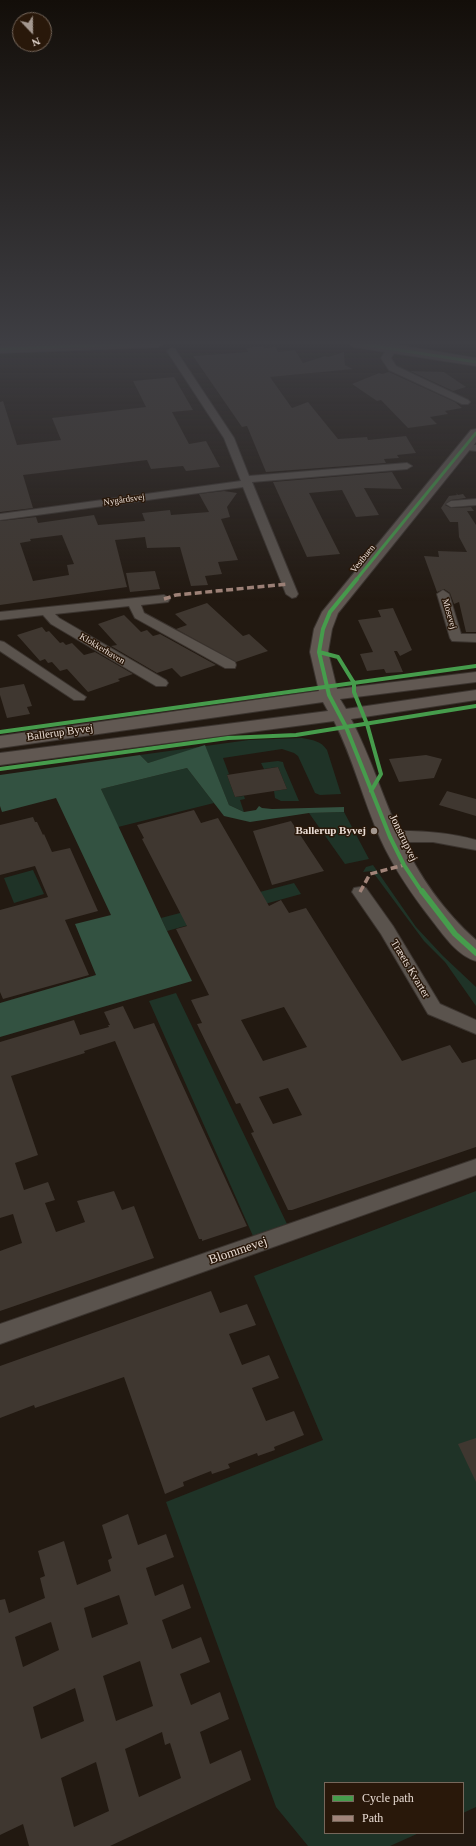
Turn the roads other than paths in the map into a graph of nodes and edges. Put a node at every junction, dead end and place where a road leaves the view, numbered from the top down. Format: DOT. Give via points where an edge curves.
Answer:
graph roads {
  1 [pos="223,429"];
  2 [pos="476,432"];
  3 [pos="470,448"];
  4 [pos="407,466"];
  5 [pos="247,481"];
  6 [pos="476,502"];
  7 [pos="451,504"];
  8 [pos="0,516"];
  9 [pos="292,594"];
  10 [pos="443,594"];
  11 [pos="164,599"];
  12 [pos="134,603"];
  13 [pos="46,611"];
  14 [pos="0,616"];
  15 [pos="476,638"];
  16 [pos="0,645"];
  17 [pos="230,665"];
  18 [pos="476,677"];
  19 [pos="161,683"];
  20 [pos="328,695"];
  21 [pos="476,695"];
  22 [pos="79,697"];
  23 [pos="338,715"];
  24 [pos="0,742"];
  25 [pos="0,759"];
  26 [pos="390,837"];
  27 [pos="476,845"];
  28 [pos="360,892"];
  29 [pos="476,953"];
  30 [pos="476,1027"];
  31 [pos="475,1170"];
  32 [pos="0,1334"];
  1 -- 5 [label="street"];
  2 -- 3 [label="street, Vestbuen"];
  3 -- 20 [label="street, Vestbuen" via="330,612 323,629 319,652"];
  4 -- 5 [label="street, Nygårdsvej"];
  5 -- 8 [label="street, Nygårdsvej"];
  5 -- 9 [label="street"];
  6 -- 7 [label="street"];
  10 -- 15 [label="street, Mosevej" via="456,638"];
  11 -- 12 [label="street"];
  12 -- 13 [label="street"];
  12 -- 17 [label="street" via="139,615"];
  13 -- 14 [label="street"];
  13 -- 19 [label="street, Klokkerhaven" via="55,621"];
  16 -- 22 [label="street"];
  18 -- 20 [label="street, Ballerup Byvej"];
  20 -- 23 [label="street, Vestbuen"];
  20 -- 24 [label="street, Ballerup Byvej"];
  21 -- 23 [label="street, Ballerup Byvej"];
  23 -- 25 [label="street, Ballerup Byvej"];
  23 -- 26 [label="street, Jonstrupvej" via="347,731"];
  26 -- 27 [label="street" via="417,835"];
  26 -- 29 [label="street, Jonstrupvej" via="404,865 423,893 455,934"];
  28 -- 30 [label="street, Træets Kvarter" via="389,934 434,1009"];
  31 -- 32 [label="street, Blommevej"];
}
